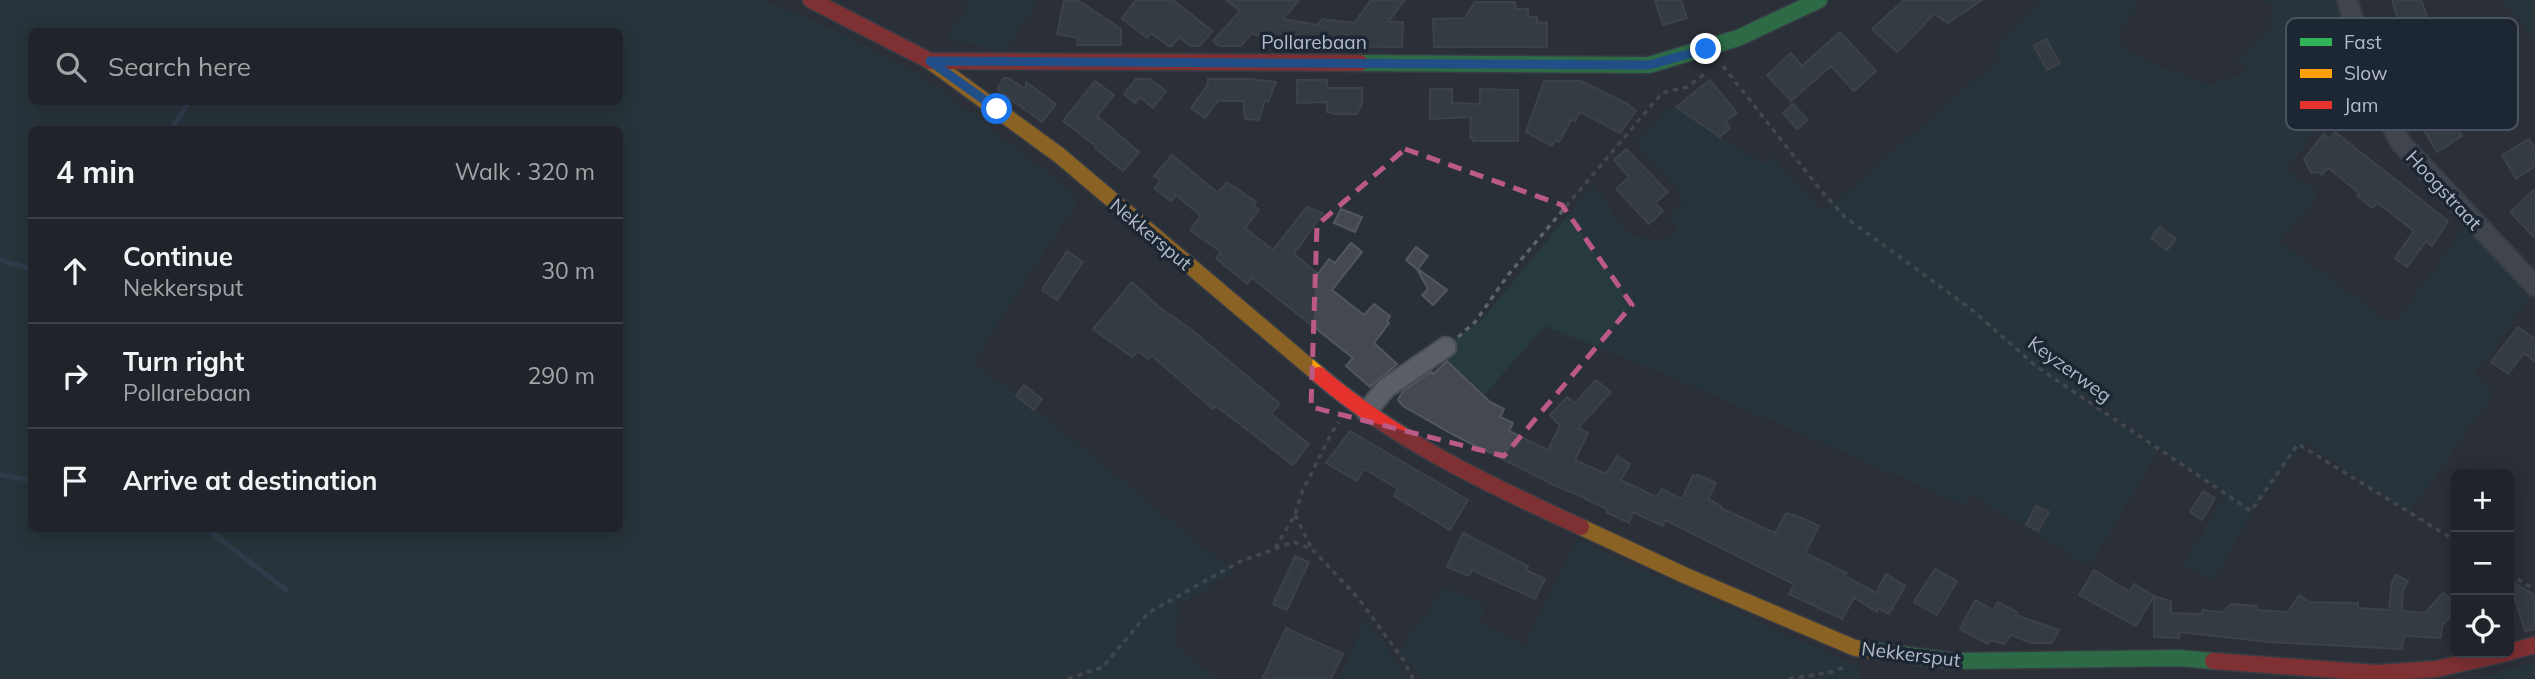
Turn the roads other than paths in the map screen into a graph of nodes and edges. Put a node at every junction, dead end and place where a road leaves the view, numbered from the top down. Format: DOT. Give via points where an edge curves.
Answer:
graph roads {
  1 [pos="811,0"];
  2 [pos="1819,0"];
  3 [pos="2347,0"];
  4 [pos="2353,18"];
  5 [pos="930,61"];
  6 [pos="2394,130"];
  7 [pos="2535,286"];
  8 [pos="1446,347"];
  9 [pos="1359,408"];
  10 [pos="2535,645"];
  11 [pos="2514,651"];
  12 [pos="2488,658"];
  1 -- 5 [label="street, Pollarebaan"];
  2 -- 5 [label="street, Pollarebaan" via="1738,38 1649,65"];
  3 -- 4 [label="street, Hoogstraat"];
  5 -- 9 [label="street, Nekkersput" via="1059,155"];
  6 -- 7 [label="street, Hoogstraat"];
  8 -- 9 [label="street"];
  9 -- 12 [label="street, Nekkersput" via="1477,479 1855,648 1953,661 2178,658 2377,673 2436,669"];
  10 -- 11 [label="street, Nekkersput"];
}
